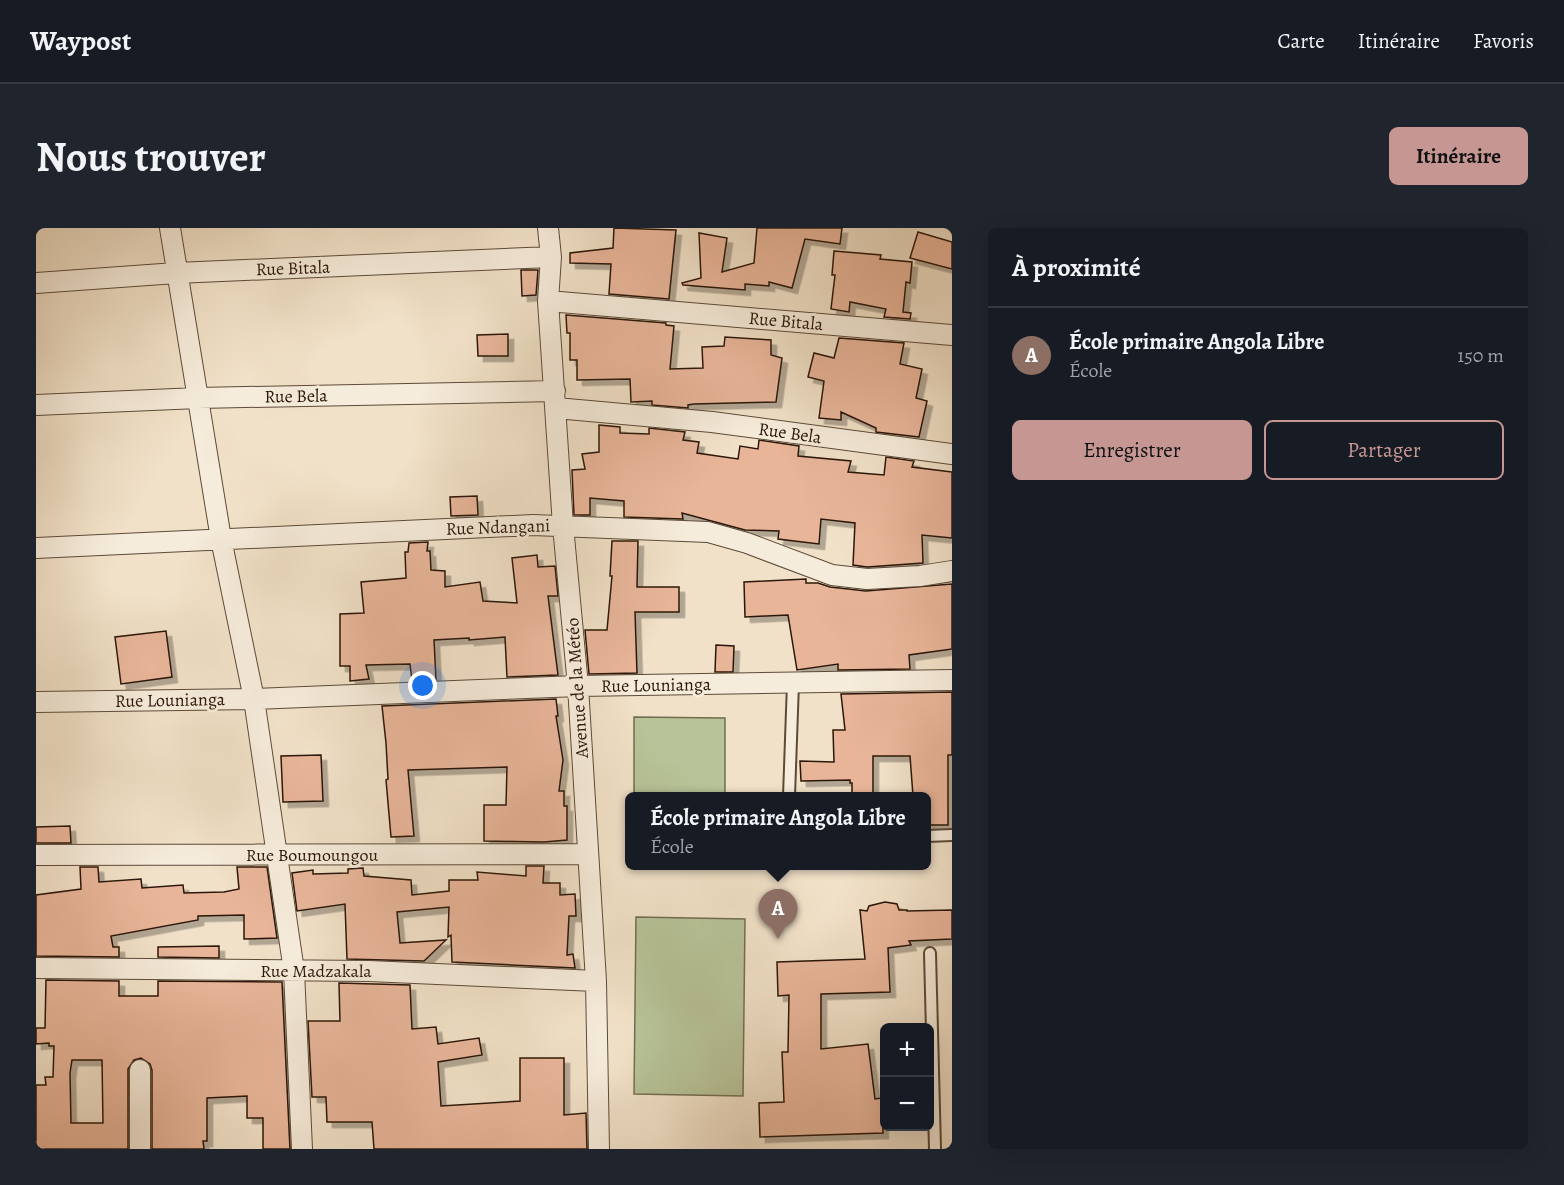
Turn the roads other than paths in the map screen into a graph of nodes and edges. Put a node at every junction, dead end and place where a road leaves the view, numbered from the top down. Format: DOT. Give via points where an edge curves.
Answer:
graph roads {
  1 [pos="170,228"];
  2 [pos="548,228"];
  3 [pos="551,257"];
  4 [pos="176,273"];
  5 [pos="36,283"];
  6 [pos="548,301"];
  7 [pos="952,335"];
  8 [pos="198,398"];
  9 [pos="556,399"];
  10 [pos="36,405"];
  11 [pos="952,454"];
  12 [pos="563,526"];
  13 [pos="222,539"];
  14 [pos="36,548"];
  15 [pos="952,571"];
  16 [pos="952,680"];
  17 [pos="793,683"];
  18 [pos="578,686"];
  19 [pos="254,699"];
  20 [pos="36,702"];
  21 [pos="789,792"];
  22 [pos="952,835"];
  23 [pos="931,836"];
  24 [pos="588,854"];
  25 [pos="36,855"];
  26 [pos="278,855"];
  27 [pos="930,953"];
  28 [pos="36,968"];
  29 [pos="294,971"];
  30 [pos="596,981"];
  31 [pos="140,1070"];
  32 [pos="140,1149"];
  33 [pos="302,1149"];
  34 [pos="599,1149"];
  35 [pos="934,1149"];
  1 -- 4 [label="street"];
  2 -- 3 [label="street, Avenue de la Météo"];
  3 -- 4 [label="street, Rue Bitala"];
  3 -- 6 [label="street, Avenue de la Météo"];
  4 -- 5 [label="street, Rue Bitala"];
  4 -- 8 [label="street"];
  6 -- 7 [label="street, Rue Bitala"];
  6 -- 9 [label="street, Avenue de la Météo"];
  8 -- 9 [label="street, Rue Bela"];
  8 -- 10 [label="street, Rue Bela"];
  8 -- 13 [label="street"];
  9 -- 11 [label="street, Rue Bela"];
  9 -- 12 [label="street, Avenue de la Météo"];
  12 -- 13 [label="street, Rue Ndangani"];
  12 -- 15 [label="street, Rue Ndangani" via="708,532 832,575 867,579"];
  12 -- 18 [label="street, Avenue de la Météo"];
  13 -- 14 [label="street, Rue Ndangani"];
  13 -- 19 [label="street"];
  16 -- 17 [label="street, Rue Lounianga"];
  17 -- 18 [label="street, Rue Lounianga"];
  17 -- 21 [label="lane"];
  18 -- 19 [label="street, Rue Lounianga"];
  18 -- 24 [label="street, Avenue de la Météo"];
  19 -- 20 [label="street, Rue Lounianga"];
  19 -- 26 [label="street"];
  22 -- 23 [label="lane"];
  24 -- 26 [label="street, Rue Boumoungou"];
  24 -- 30 [label="street, Avenue de la Météo"];
  25 -- 26 [label="street, Rue Boumoungou"];
  26 -- 29 [label="street"];
  27 -- 35 [label="lane"];
  28 -- 29 [label="street, Rue Madzakala"];
  29 -- 30 [label="street, Rue Madzakala"];
  29 -- 33 [label="street"];
  30 -- 34 [label="street, Avenue de la Météo"];
  31 -- 32 [label="street"];
}
